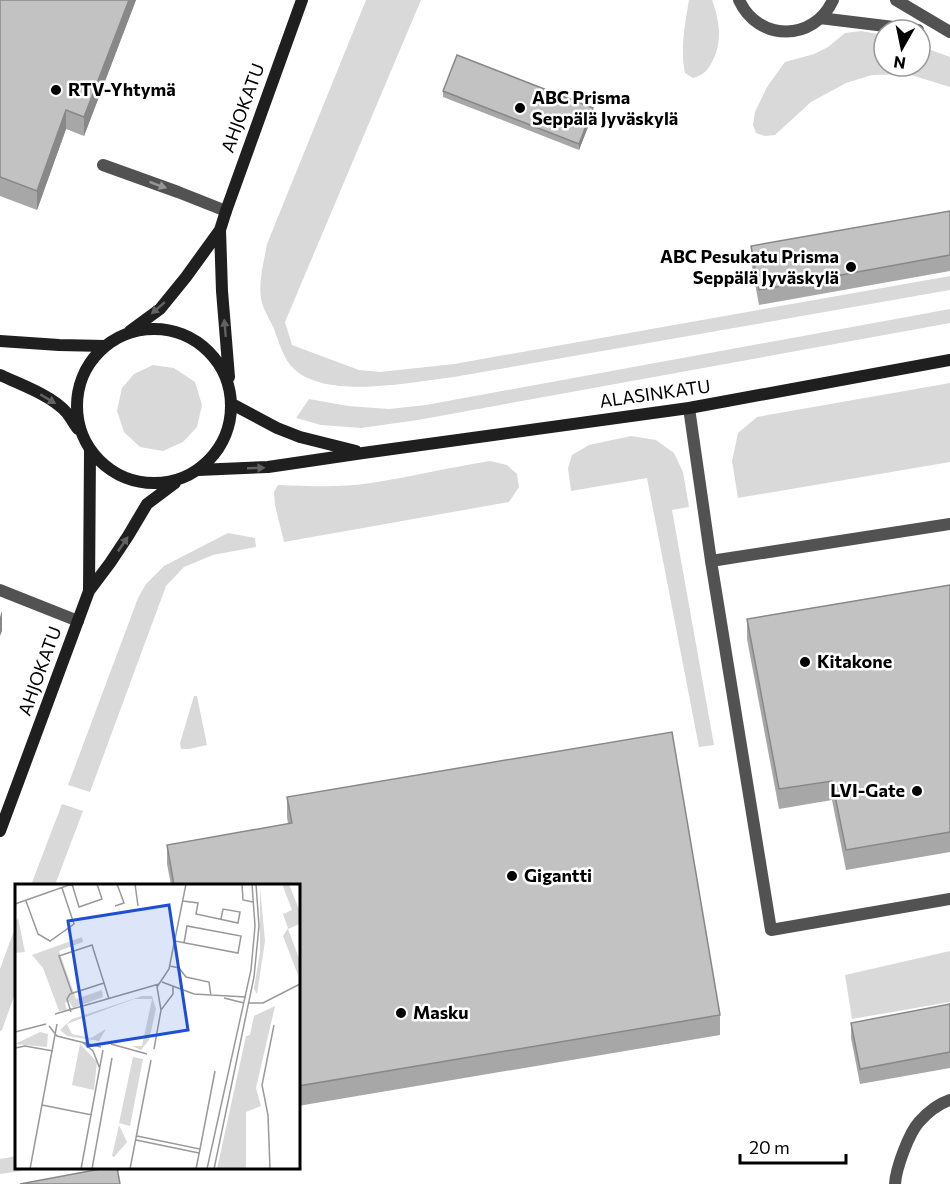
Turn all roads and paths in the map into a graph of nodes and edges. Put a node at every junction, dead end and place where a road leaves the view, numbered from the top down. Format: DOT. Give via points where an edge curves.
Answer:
graph roads {
  1 [pos="302,0"];
  2 [pos="739,0"];
  3 [pos="833,0"];
  4 [pos="896,0"];
  5 [pos="820,18"];
  6 [pos="872,24"];
  7 [pos="932,31"];
  8 [pos="950,33"];
  9 [pos="103,165"];
  10 [pos="225,211"];
  11 [pos="220,230"];
  12 [pos="127,333"];
  13 [pos="0,341"];
  14 [pos="105,346"];
  15 [pos="950,360"];
  16 [pos="0,375"];
  17 [pos="229,386"];
  18 [pos="232,404"];
  19 [pos="689,408"];
  20 [pos="83,438"];
  21 [pos="90,451"];
  22 [pos="363,453"];
  23 [pos="198,470"];
  24 [pos="178,480"];
  25 [pos="950,524"];
  26 [pos="711,561"];
  27 [pos="0,590"];
  28 [pos="89,591"];
  29 [pos="78,621"];
  30 [pos="0,831"];
  31 [pos="950,898"];
  32 [pos="950,1100"];
  33 [pos="895,1184"];
  1 -- 10 [label="street, AHJOKATU"];
  2 -- 5 [label="lane" via="755,22 778,32 799,30"];
  3 -- 5 [label="lane"];
  4 -- 8 [label="lane"];
  5 -- 6 [label="lane"];
  7 -- 8 [label="lane"];
  9 -- 10 [label="lane, one-way"];
  10 -- 11 [label="street, AHJOKATU"];
  11 -- 12 [label="street, AHJOKATU, one-way" via="160,309"];
  17 -- 11 [label="street, AHJOKATU, one-way"];
  12 -- 14 [label="street"];
  12 -- 17 [label="street" via="163,329 181,333 212,354"];
  13 -- 14 [label="street"];
  14 -- 20 [label="street" via="86,369 77,398"];
  15 -- 19 [label="street, ALASINKATU"];
  16 -- 20 [label="street, one-way" via="66,411"];
  17 -- 18 [label="street"];
  18 -- 22 [label="street, ALASINKATU" via="300,437"];
  18 -- 23 [label="street" via="223,442"];
  19 -- 22 [label="street, ALASINKATU"];
  19 -- 26 [label="lane"];
  20 -- 21 [label="street"];
  21 -- 24 [label="street" via="114,473 129,480 145,484"];
  21 -- 28 [label="street, AHJOKATU"];
  23 -- 22 [label="street, ALASINKATU, one-way" via="268,467"];
  23 -- 24 [label="street"];
  28 -- 24 [label="street, AHJOKATU, one-way" via="147,504"];
  25 -- 26 [label="lane"];
  26 -- 31 [label="lane" via="771,930"];
  27 -- 29 [label="lane"];
  28 -- 29 [label="street, AHJOKATU"];
  29 -- 30 [label="street, AHJOKATU"];
  32 -- 33 [label="lane" via="940,1103 918,1123"];
}
